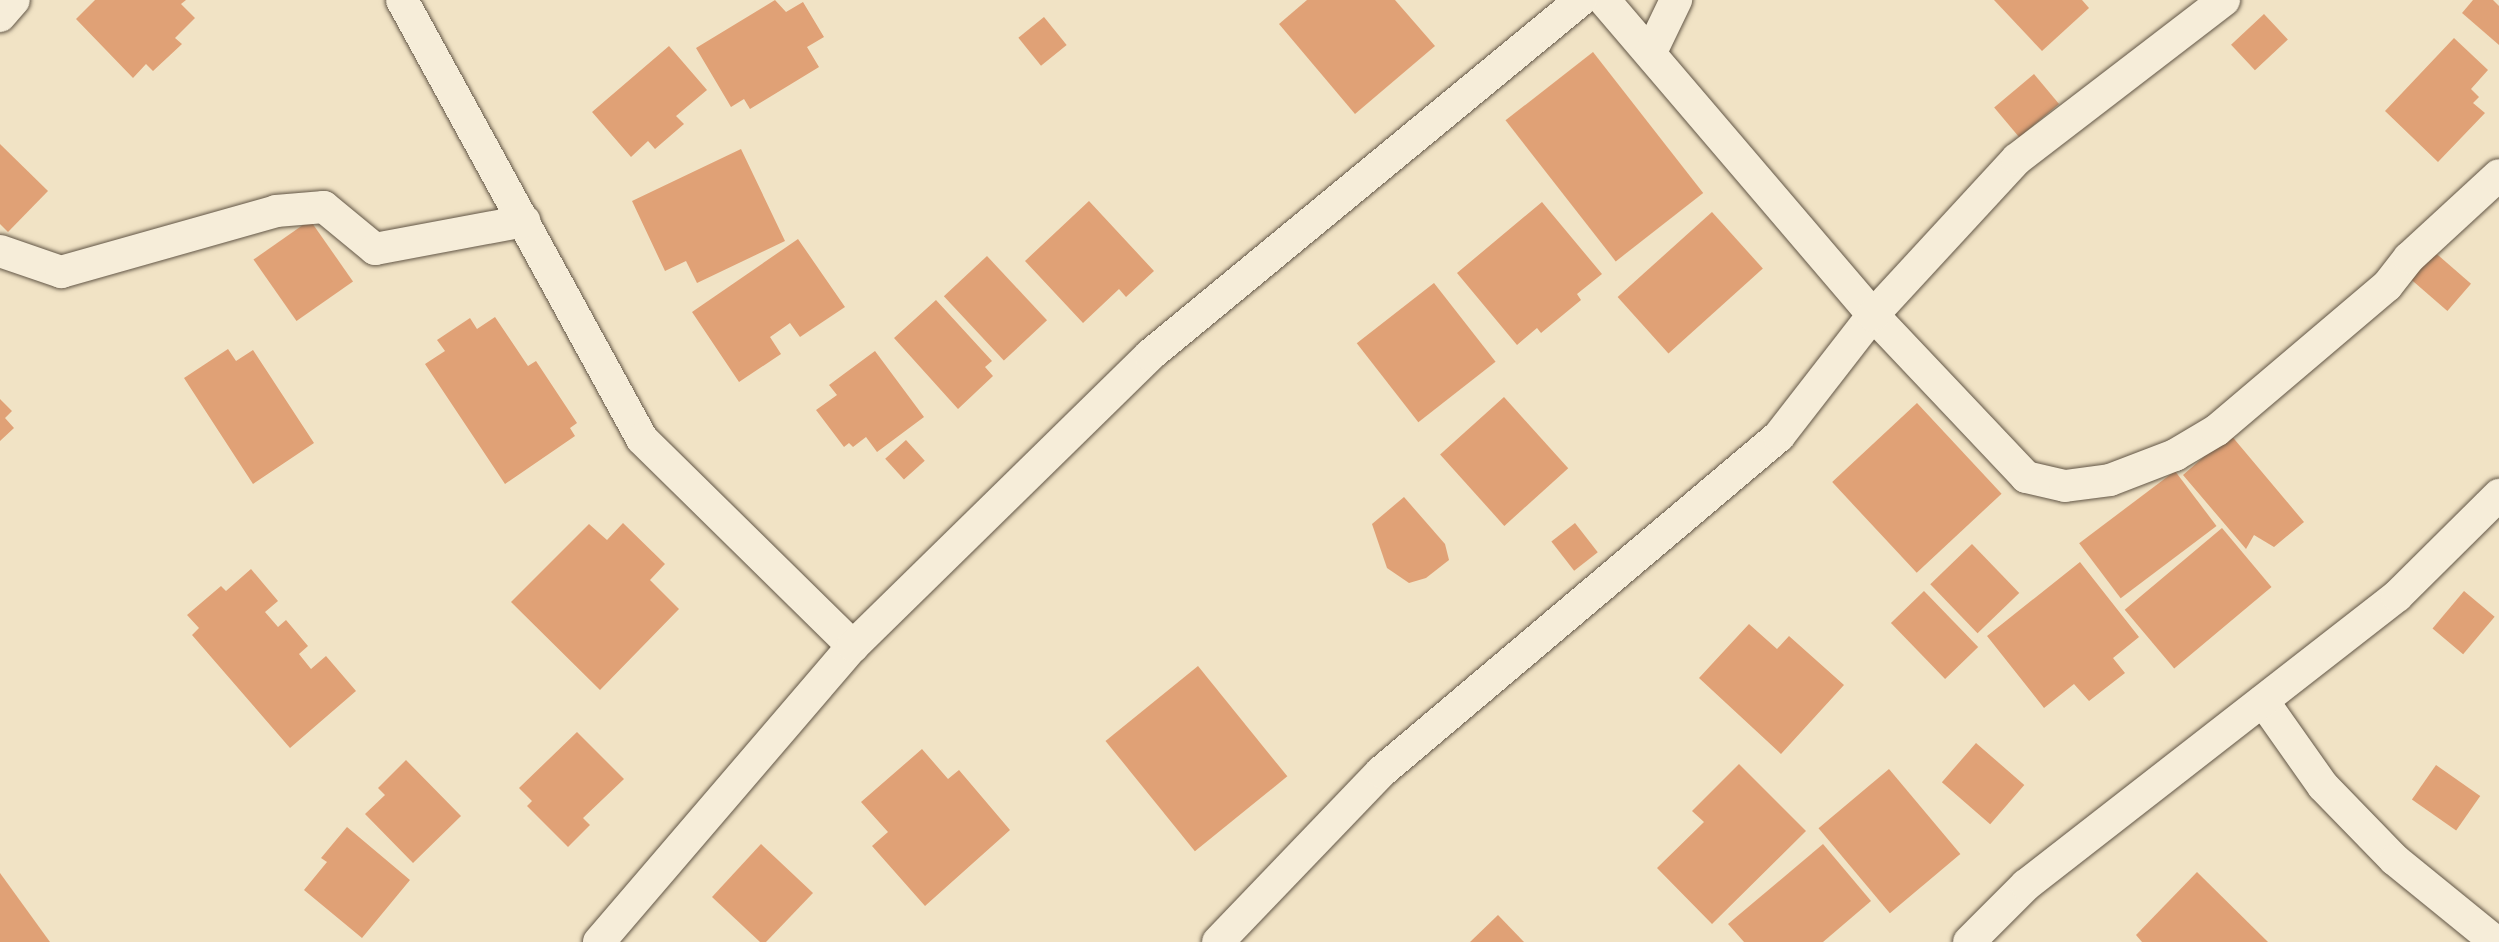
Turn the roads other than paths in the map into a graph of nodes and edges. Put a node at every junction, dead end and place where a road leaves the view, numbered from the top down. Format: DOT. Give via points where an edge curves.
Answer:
graph roads {
  1 [pos="14,0"];
  2 [pos="402,0"];
  3 [pos="1581,0"];
  4 [pos="1604,0"];
  5 [pos="1676,0"];
  6 [pos="2224,0"];
  7 [pos="0,16"];
  8 [pos="1650,52"];
  9 [pos="2499,175"];
  10 [pos="524,221"];
  11 [pos="0,251"];
  12 [pos="1873,315"];
  13 [pos="2499,494"];
  14 [pos="853,646"];
  15 [pos="2263,700"];
  16 [pos="599,942"];
  17 [pos="1218,942"];
  18 [pos="1968,942"];
  19 [pos="2496,942"];
  1 -- 7 [label="street"];
  2 -- 10 [label="street"];
  3 -- 14 [label="street" via="1150,354"];
  4 -- 8 [label="street"];
  5 -- 8 [label="street"];
  6 -- 12 [label="street" via="2017,159"];
  8 -- 12 [label="street"];
  9 -- 12 [label="street" via="2388,286 2218,430 2110,480 2065,486 2026,477"];
  10 -- 11 [label="street" via="376,249 324,207 276,210 61,272"];
  10 -- 14 [label="street" via="642,439"];
  12 -- 17 [label="street" via="1779,436 1382,772"];
  13 -- 15 [label="street" via="2397,596"];
  14 -- 16 [label="street"];
  15 -- 18 [label="street" via="2026,885"];
  15 -- 19 [label="street" via="2323,786 2396,860"];
}
